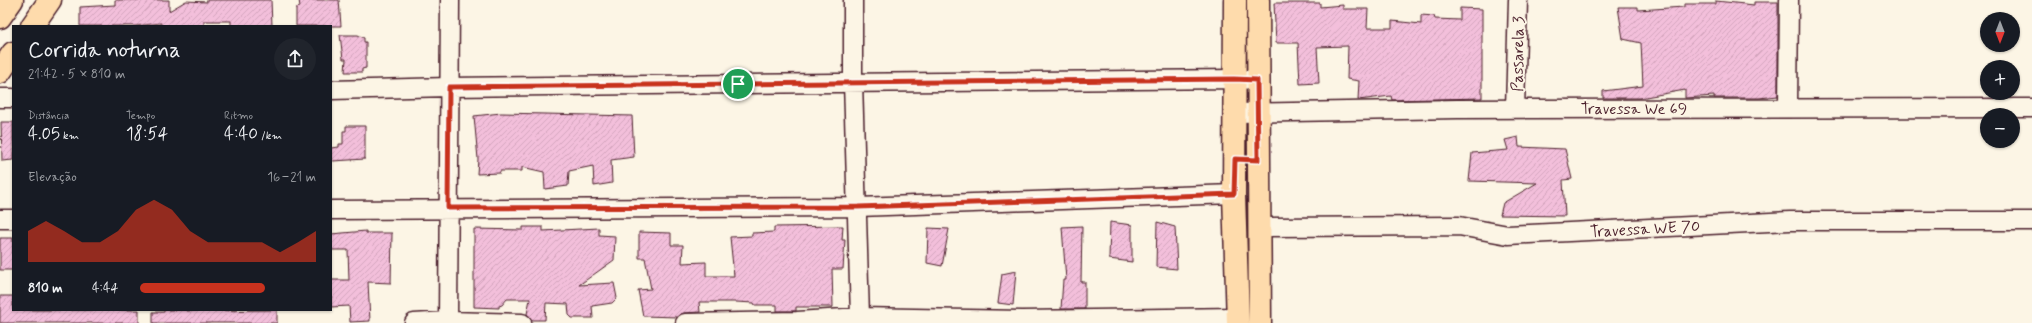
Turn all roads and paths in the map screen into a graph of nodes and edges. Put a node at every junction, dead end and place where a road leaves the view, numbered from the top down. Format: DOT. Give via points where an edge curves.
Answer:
graph roads {
  1 [pos="12,0"];
  2 [pos="50,0"];
  3 [pos="450,0"];
  4 [pos="853,0"];
  5 [pos="1518,0"];
  6 [pos="1789,0"];
  7 [pos="1235,10"];
  8 [pos="1258,10"];
  9 [pos="0,17"];
  10 [pos="33,25"];
  11 [pos="12,55"];
  12 [pos="0,72"];
  13 [pos="1234,79"];
  14 [pos="1257,80"];
  15 [pos="853,82"];
  16 [pos="449,87"];
  17 [pos="332,90"];
  18 [pos="0,98"];
  19 [pos="12,98"];
  20 [pos="1788,107"];
  21 [pos="2032,108"];
  22 [pos="1515,109"];
  23 [pos="1259,111"];
  24 [pos="1236,112"];
  25 [pos="1235,159"];
  26 [pos="1258,160"];
  27 [pos="1234,194"];
  28 [pos="858,207"];
  29 [pos="448,208"];
  30 [pos="332,210"];
  31 [pos="0,219"];
  32 [pos="12,219"];
  33 [pos="2032,221"];
  34 [pos="1259,227"];
  35 [pos="860,317"];
  36 [pos="907,320"];
  37 [pos="1140,320"];
  38 [pos="1238,320"];
  39 [pos="1022,321"];
  40 [pos="448,322"];
  41 [pos="414,323"];
  42 [pos="522,323"];
  43 [pos="685,323"];
  44 [pos="1260,323"];
  1 -- 9 [label="main road"];
  2 -- 10 [label="main road"];
  3 -- 16 [label="street"];
  4 -- 15 [label="street"];
  5 -- 22 [label="street, Passarela 3"];
  6 -- 20 [label="street"];
  7 -- 8 [label="main road"];
  7 -- 13 [label="main road"];
  8 -- 14 [label="main road"];
  11 -- 12 [label="main road"];
  13 -- 14 [label="street"];
  13 -- 15 [label="street"];
  13 -- 24 [label="main road"];
  14 -- 23 [label="main road"];
  15 -- 16 [label="street"];
  15 -- 28 [label="street"];
  16 -- 17 [label="street"];
  16 -- 29 [label="street"];
  18 -- 19 [label="street"];
  20 -- 21 [label="street, Travessa We 69"];
  20 -- 22 [label="street, Travessa We 69"];
  22 -- 23 [label="street, Travessa We 69"];
  23 -- 24 [label="street, Travessa We 69"];
  23 -- 26 [label="main road"];
  24 -- 25 [label="main road"];
  25 -- 26 [label="main road"];
  25 -- 27 [label="main road"];
  26 -- 34 [label="main road"];
  27 -- 28 [label="street"];
  27 -- 38 [label="main road"];
  28 -- 29 [label="street"];
  28 -- 35 [label="street"];
  29 -- 30 [label="street"];
  29 -- 40 [label="street"];
  31 -- 32 [label="street"];
  33 -- 34 [label="street, Travessa WE 70" via="1790,221 1508,234 1459,226"];
  34 -- 44 [label="main road"];
  35 -- 36 [label="street"];
  35 -- 43 [label="street"];
  36 -- 39 [label="street"];
  37 -- 38 [label="street"];
  37 -- 39 [label="street"];
  40 -- 41 [label="street"];
  40 -- 42 [label="street"];
}
